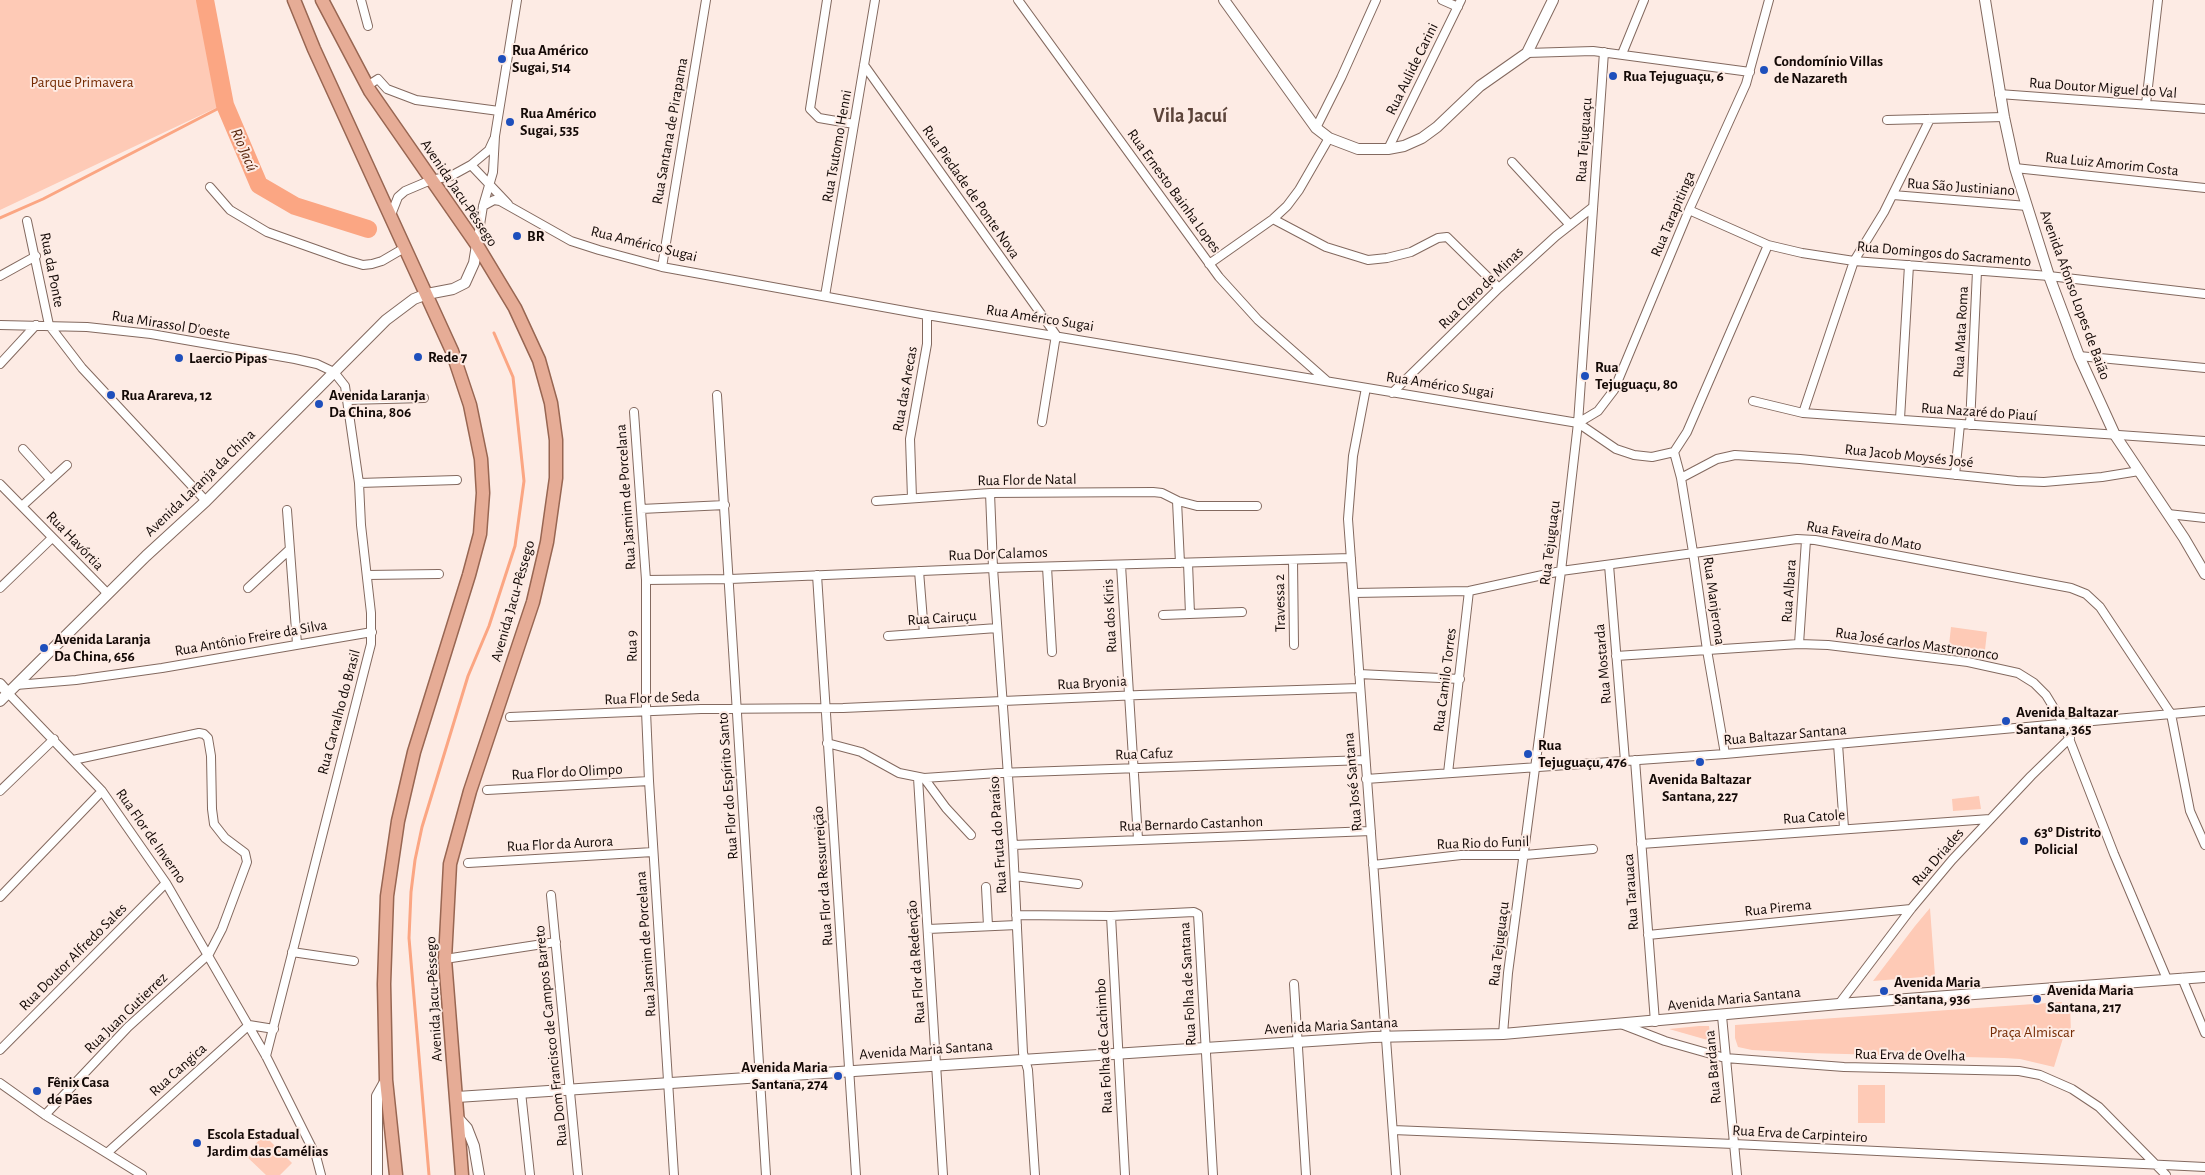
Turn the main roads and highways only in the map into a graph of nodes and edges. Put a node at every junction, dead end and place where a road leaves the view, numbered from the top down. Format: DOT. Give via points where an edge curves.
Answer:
graph roads {
  1 [pos="294,0"];
  2 [pos="322,0"];
  3 [pos="396,1175"];
  4 [pos="462,1175"];
  1 -- 3 [label="highway" via="452,351 470,405 481,459 480,534 414,752 398,821 387,896 384,984 386,1080"];
  2 -- 4 [label="highway, Avenida Jacu-Pêssego" via="367,86 477,245 515,308 539,360 551,403 556,440 556,478 547,542 533,602 470,792 450,864 445,959"];
}
